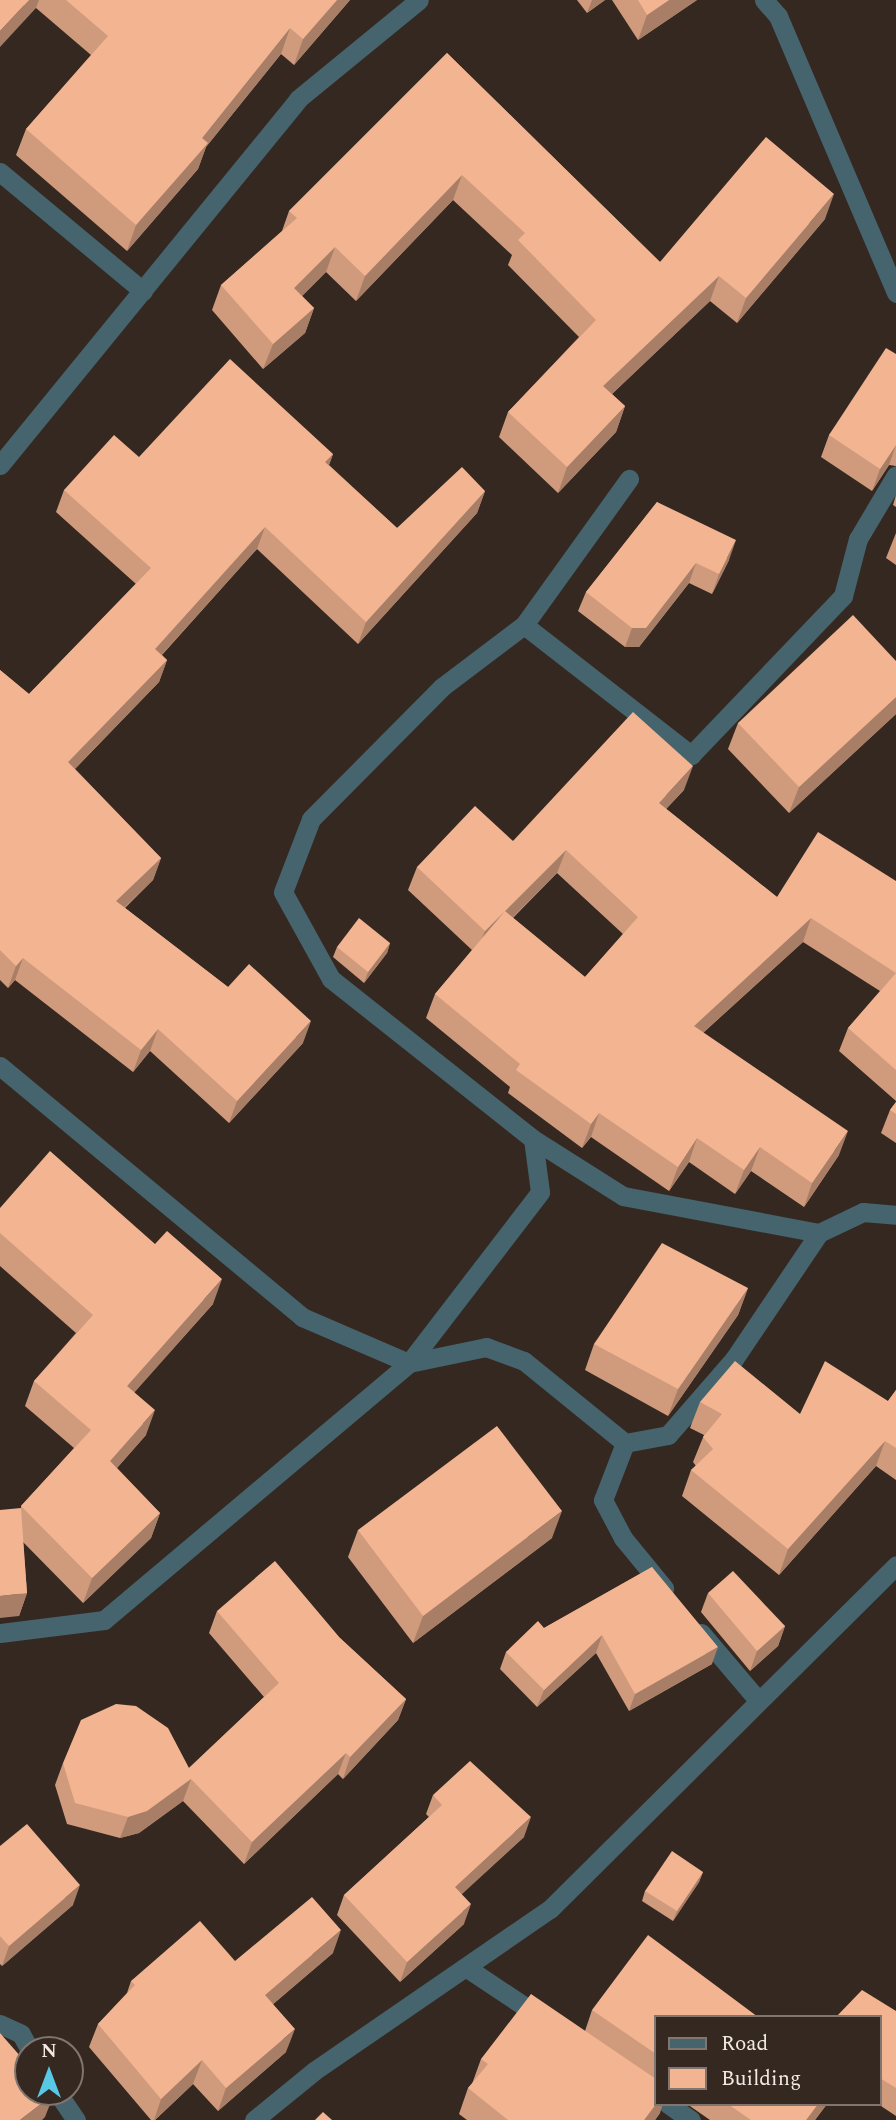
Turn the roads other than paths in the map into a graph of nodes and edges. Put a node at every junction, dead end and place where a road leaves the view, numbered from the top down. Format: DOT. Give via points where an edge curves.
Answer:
graph roads {
  1 [pos="419,0"];
  2 [pos="764,0"];
  3 [pos="0,172"];
  4 [pos="142,290"];
  5 [pos="896,293"];
  6 [pos="0,465"];
  7 [pos="896,475"];
  8 [pos="629,479"];
  9 [pos="524,625"];
  10 [pos="0,1066"];
  11 [pos="533,1139"];
  12 [pos="896,1215"];
  13 [pos="819,1233"];
  14 [pos="409,1363"];
  15 [pos="625,1443"];
  16 [pos="896,1565"];
  17 [pos="0,1633"];
  18 [pos="757,1699"];
  19 [pos="470,1969"];
  20 [pos="0,2024"];
  21 [pos="558,2029"];
  22 [pos="22,2036"];
  23 [pos="671,2106"];
  24 [pos="254,2120"];
  25 [pos="691,2120"];
  1 -- 4 [label="street" via="299,99"];
  2 -- 5 [label="street" via="778,16"];
  3 -- 4 [label="street"];
  4 -- 6 [label="street"];
  7 -- 9 [label="street" via="858,539 843,596 691,755"];
  8 -- 9 [label="street"];
  9 -- 11 [label="street" via="442,687 311,819 282,892 331,979"];
  10 -- 14 [label="street" via="302,1317"];
  11 -- 13 [label="street" via="623,1196"];
  11 -- 14 [label="street" via="540,1192"];
  12 -- 13 [label="street" via="863,1212"];
  13 -- 15 [label="street" via="734,1359 668,1435"];
  14 -- 15 [label="street" via="486,1347 524,1361"];
  14 -- 17 [label="street" via="104,1620"];
  15 -- 18 [label="street" via="603,1500 623,1538"];
  16 -- 18 [label="street"];
  18 -- 19 [label="street" via="550,1909"];
  19 -- 21 [label="street"];
  19 -- 24 [label="street" via="314,2071"];
  20 -- 22 [label="street"];
  23 -- 25 [label="street"];
}
